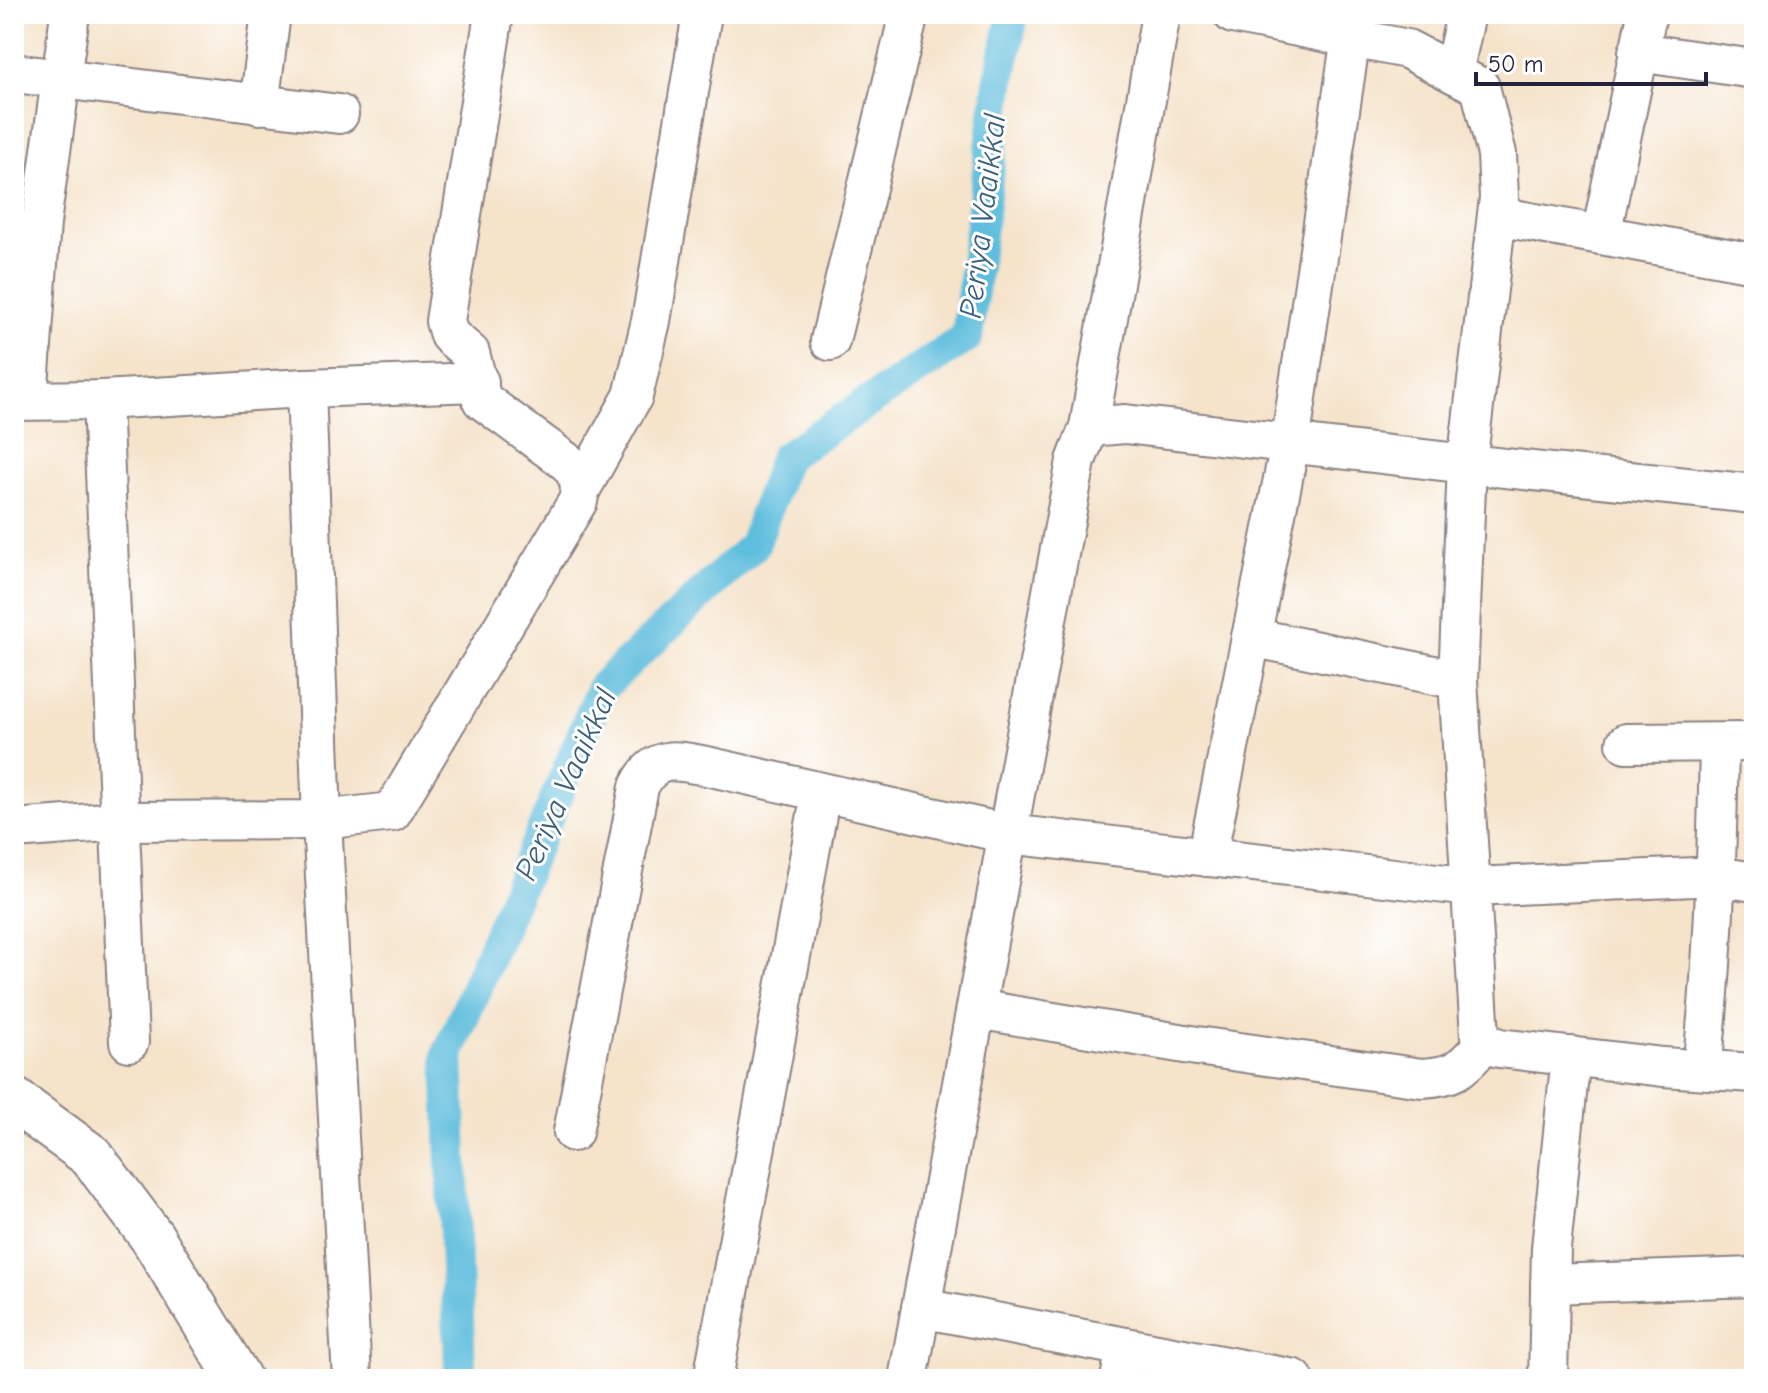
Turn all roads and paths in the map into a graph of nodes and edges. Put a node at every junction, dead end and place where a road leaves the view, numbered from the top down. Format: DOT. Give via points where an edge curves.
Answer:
graph roads {
  1 [pos="70,14"];
  2 [pos="271,14"];
  3 [pos="494,14"];
  4 [pos="702,14"];
  5 [pos="909,14"];
  6 [pos="1161,14"];
  7 [pos="1233,14"];
  8 [pos="1466,14"];
  9 [pos="1647,14"];
  10 [pos="1299,21"];
  11 [pos="1351,37"];
  12 [pos="1638,52"];
  13 [pos="1754,69"];
  14 [pos="14,73"];
  15 [pos="1453,73"];
  16 [pos="61,79"];
  17 [pos="259,105"];
  18 [pos="339,114"];
  19 [pos="1497,216"];
  20 [pos="1601,235"];
  21 [pos="1754,263"];
  22 [pos="830,341"];
  23 [pos="479,382"];
  24 [pos="306,388"];
  25 [pos="21,400"];
  26 [pos="102,400"];
  27 [pos="1089,427"];
  28 [pos="1290,444"];
  29 [pos="1467,464"];
  30 [pos="581,489"];
  31 [pos="1754,494"];
  32 [pos="1251,637"];
  33 [pos="1458,680"];
  34 [pos="1626,743"];
  35 [pos="1736,743"];
  36 [pos="821,793"];
  37 [pos="322,820"];
  38 [pos="120,821"];
  39 [pos="14,829"];
  40 [pos="1008,834"];
  41 [pos="1207,857"];
  42 [pos="1717,876"];
  43 [pos="1754,882"];
  44 [pos="1472,887"];
  45 [pos="976,1009"];
  46 [pos="129,1042"];
  47 [pos="1486,1042"];
  48 [pos="1571,1056"];
  49 [pos="1702,1069"];
  50 [pos="1754,1073"];
  51 [pos="14,1100"];
  52 [pos="573,1132"];
  53 [pos="1754,1277"];
  54 [pos="1550,1284"];
  55 [pos="921,1308"];
  56 [pos="1123,1363"];
  57 [pos="239,1379"];
  58 [pos="352,1379"];
  59 [pos="713,1379"];
  60 [pos="908,1379"];
  61 [pos="1294,1379"];
  62 [pos="1548,1379"];
  1 -- 16 [label="street"];
  2 -- 17 [label="street"];
  3 -- 23 [label="street" via="445,321 449,335 470,353"];
  4 -- 30 [label="street" via="651,321 633,396"];
  5 -- 22 [label="street"];
  6 -- 27 [label="street"];
  7 -- 10 [label="street"];
  8 -- 15 [label="street"];
  9 -- 12 [label="street"];
  10 -- 11 [label="street"];
  11 -- 15 [label="street" via="1407,49"];
  11 -- 28 [label="street"];
  12 -- 13 [label="street"];
  12 -- 20 [label="street"];
  14 -- 16 [label="street"];
  15 -- 19 [label="street" via="1480,87 1497,154"];
  16 -- 17 [label="street"];
  16 -- 25 [label="street"];
  17 -- 18 [label="street"];
  19 -- 20 [label="street"];
  19 -- 29 [label="street"];
  20 -- 21 [label="street"];
  23 -- 24 [label="street"];
  23 -- 30 [label="street" via="482,400 568,463"];
  24 -- 26 [label="street"];
  24 -- 37 [label="street"];
  25 -- 26 [label="street"];
  26 -- 38 [label="street"];
  27 -- 28 [label="street" via="1125,424"];
  27 -- 40 [label="street" via="1076,461"];
  28 -- 29 [label="street"];
  28 -- 32 [label="street"];
  29 -- 31 [label="street"];
  29 -- 33 [label="street"];
  30 -- 37 [label="street" via="392,812"];
  32 -- 33 [label="street"];
  32 -- 41 [label="street"];
  33 -- 44 [label="street"];
  34 -- 35 [label="street"];
  35 -- 42 [label="street"];
  36 -- 40 [label="street"];
  36 -- 52 [label="street" via="681,761 660,762 645,773"];
  36 -- 59 [label="street"];
  37 -- 38 [label="street"];
  37 -- 58 [label="street"];
  38 -- 39 [label="street"];
  38 -- 46 [label="street"];
  40 -- 41 [label="street"];
  40 -- 45 [label="street"];
  41 -- 44 [label="street"];
  42 -- 43 [label="street"];
  42 -- 44 [label="street"];
  42 -- 49 [label="street"];
  44 -- 47 [label="street" via="1477,1025"];
  45 -- 47 [label="street" via="1422,1078 1458,1072"];
  45 -- 55 [label="street"];
  47 -- 48 [label="street"];
  48 -- 49 [label="street"];
  48 -- 54 [label="street"];
  49 -- 50 [label="street"];
  51 -- 57 [label="street" via="91,1156 152,1237"];
  53 -- 54 [label="street"];
  54 -- 62 [label="street"];
  55 -- 56 [label="street"];
  55 -- 60 [label="street"];
  56 -- 61 [label="street"];
}
